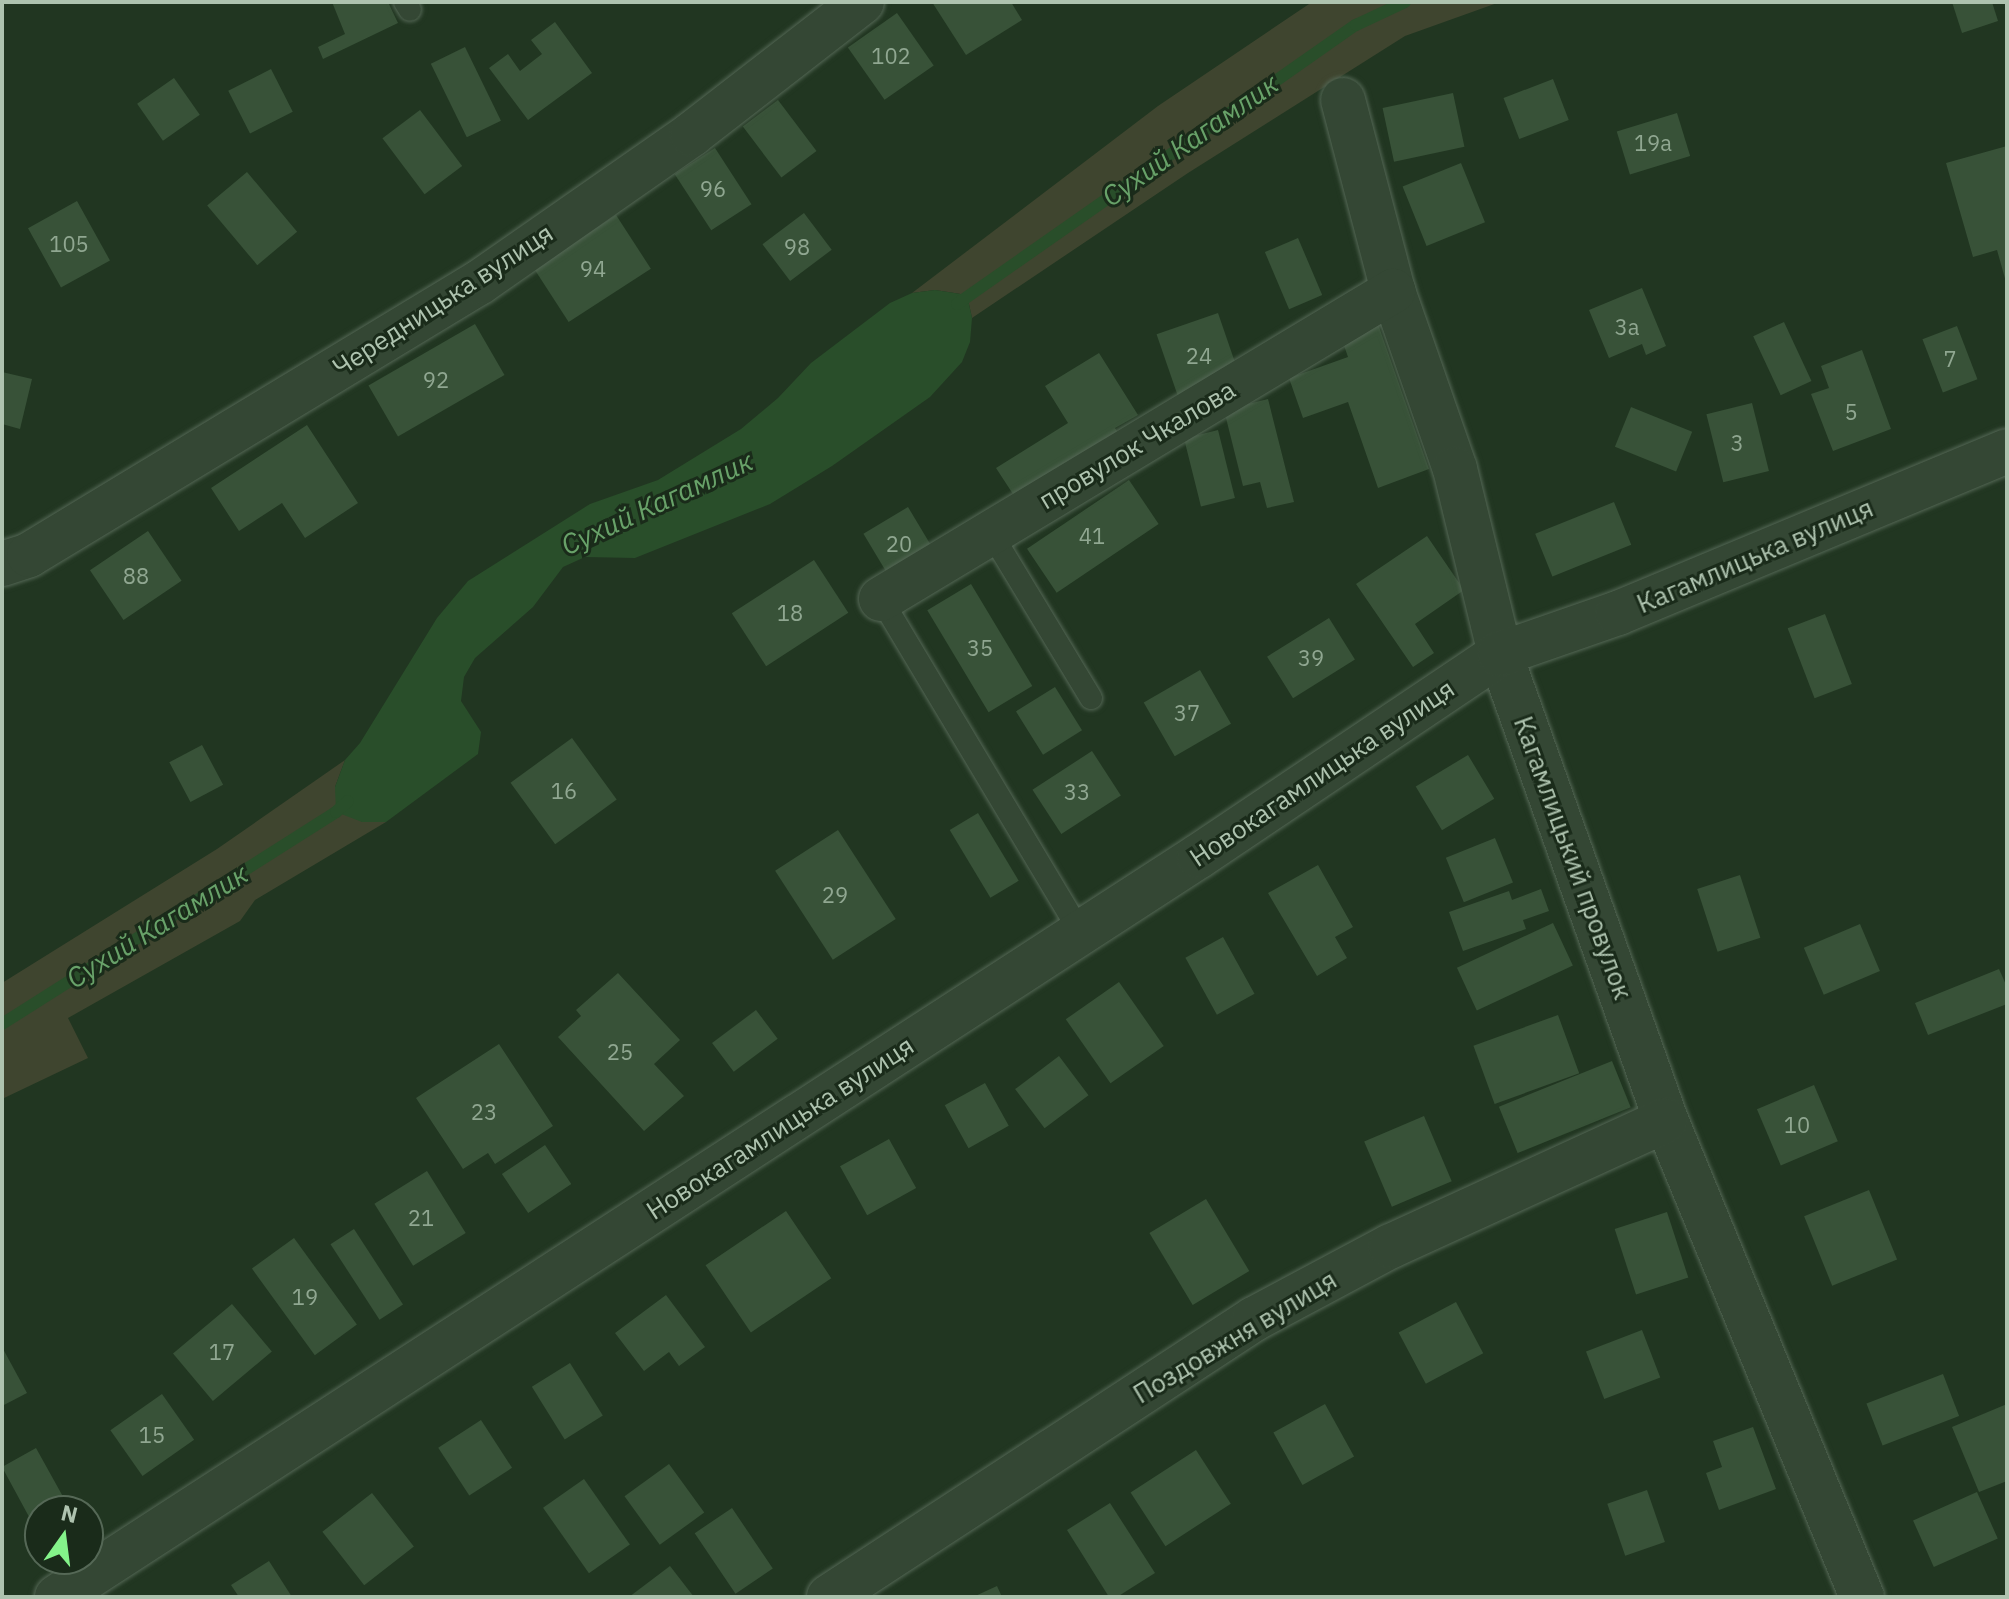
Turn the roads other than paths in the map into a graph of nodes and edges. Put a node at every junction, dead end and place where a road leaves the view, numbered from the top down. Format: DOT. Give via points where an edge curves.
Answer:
graph roads {
  1 [pos="862,2"];
  2 [pos="1343,100"];
  3 [pos="1393,291"];
  4 [pos="2007,451"];
  5 [pos="991,533"];
  6 [pos="2,564"];
  7 [pos="881,599"];
  8 [pos="1500,654"];
  9 [pos="1091,698"];
  10 [pos="1081,933"];
  11 [pos="1666,1120"];
  12 [pos="57,1597"];
  13 [pos="829,1597"];
  14 [pos="1862,1597"];
  1 -- 6 [label="street, Чередницька вулиця" via="692,134 480,282 29,555"];
  2 -- 3 [label="street, Кагамлицький провулок"];
  3 -- 5 [label="street, провулок Чкалова"];
  3 -- 8 [label="street, Кагамлицький провулок" via="1455,469"];
  4 -- 8 [label="street, Кагамлицька вулиця" via="1618,613"];
  5 -- 7 [label="street, провулок Чкалова"];
  5 -- 9 [label="lane"];
  7 -- 10 [label="lane"];
  8 -- 10 [label="street, Новокагамлицька вулиця"];
  8 -- 11 [label="street, Кагамлицький провулок"];
  10 -- 12 [label="street, Новокагамлицька вулиця"];
  11 -- 13 [label="street, Поздовжня вулиця" via="1391,1246 1254,1319"];
  11 -- 14 [label="street, Кагамлицький провулок"];
}
